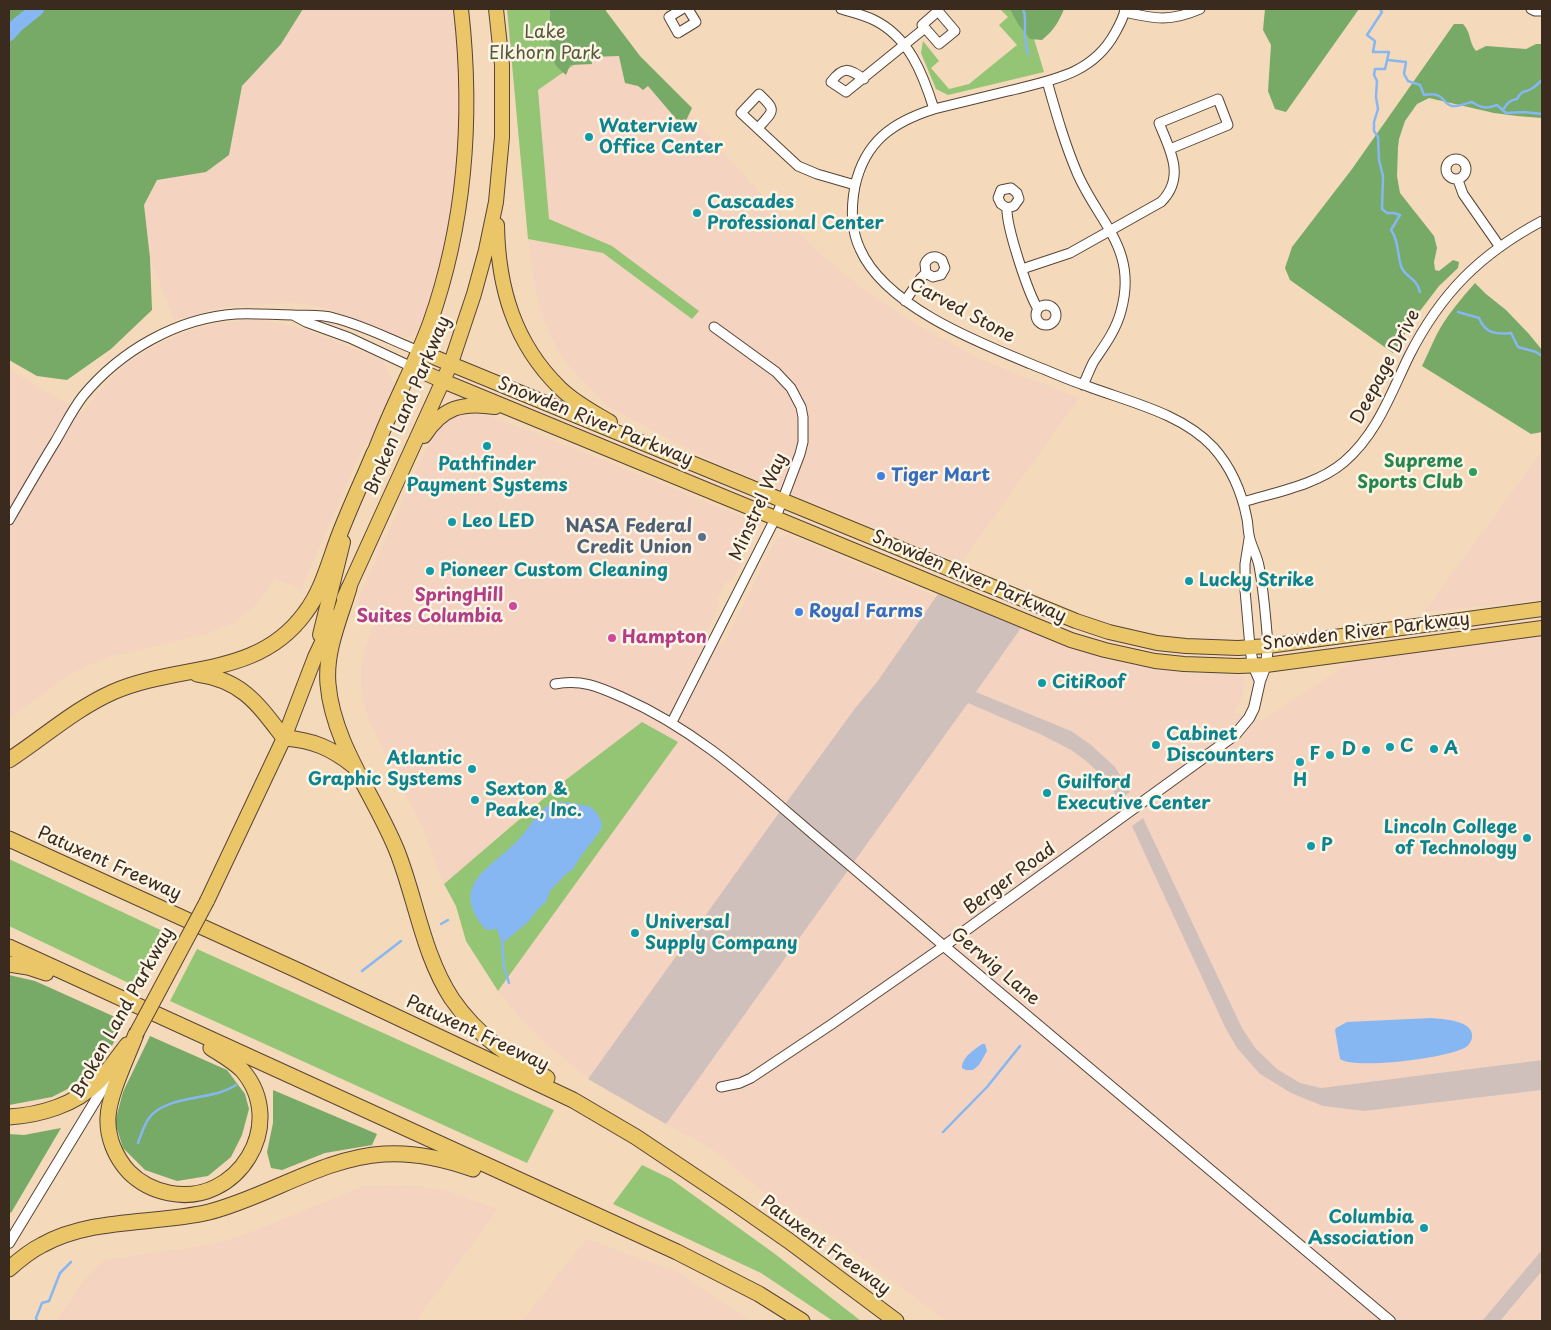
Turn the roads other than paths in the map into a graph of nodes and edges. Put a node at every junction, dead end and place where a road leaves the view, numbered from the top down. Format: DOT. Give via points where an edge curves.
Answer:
graph roads {
  1 [pos="461,9"];
  2 [pos="496,9"];
  3 [pos="682,9"];
  4 [pos="688,9"];
  5 [pos="841,9"];
  6 [pos="1200,9"];
  7 [pos="1531,9"];
  8 [pos="1125,10"];
  9 [pos="1542,11"];
  10 [pos="925,28"];
  11 [pos="904,45"];
  12 [pos="864,78"];
  13 [pos="1047,81"];
  14 [pos="934,109"];
  15 [pos="758,128"];
  16 [pos="1170,149"];
  17 [pos="1458,180"];
  18 [pos="856,185"];
  19 [pos="496,202"];
  20 [pos="1007,208"];
  21 [pos="1542,221"];
  22 [pos="1110,231"];
  23 [pos="1500,247"];
  24 [pos="1022,269"];
  25 [pos="926,273"];
  26 [pos="905,301"];
  27 [pos="1038,308"];
  28 [pos="292,315"];
  29 [pos="714,327"];
  30 [pos="419,351"];
  31 [pos="450,363"];
  32 [pos="412,367"];
  33 [pos="443,381"];
  34 [pos="1083,385"];
  35 [pos="514,410"];
  36 [pos="649,446"];
  37 [pos="374,453"];
  38 [pos="404,466"];
  39 [pos="783,500"];
  40 [pos="1243,502"];
  41 [pos="776,517"];
  42 [pos="9,520"];
  43 [pos="1249,536"];
  44 [pos="349,588"];
  45 [pos="1542,609"];
  46 [pos="1542,628"];
  47 [pos="1268,646"];
  48 [pos="1250,647"];
  49 [pos="315,657"];
  50 [pos="1260,665"];
  51 [pos="190,673"];
  52 [pos="555,684"];
  53 [pos="672,722"];
  54 [pos="284,738"];
  55 [pos="9,760"];
  56 [pos="356,768"];
  57 [pos="9,839"];
  58 [pos="944,946"];
  59 [pos="9,947"];
  60 [pos="9,964"];
  61 [pos="114,995"];
  62 [pos="161,1017"];
  63 [pos="136,1034"];
  64 [pos="721,1087"];
  65 [pos="9,1117"];
  66 [pos="636,1137"];
  67 [pos="602,1218"];
  68 [pos="9,1243"];
  69 [pos="9,1269"];
  70 [pos="802,1321"];
  71 [pos="896,1321"];
  72 [pos="1390,1321"];
  1 -- 30 [label="main road, Broken Land Parkway" via="467,88 464,171 443,284"];
  2 -- 19 [label="main road, Broken Land Parkway" via="503,98"];
  3 -- 4 [label="street" via="669,17 678,33 696,22"];
  5 -- 11 [label="street" via="874,20"];
  6 -- 8 [label="street" via="1162,19"];
  7 -- 9 [label="street"];
  8 -- 13 [label="street, Carved Stone" via="1098,57 1079,70"];
  10 -- 11 [label="street"];
  11 -- 12 [label="street"];
  11 -- 14 [label="street" via="920,68"];
  13 -- 14 [label="street, Carved Stone"];
  13 -- 22 [label="street" via="1071,159"];
  14 -- 18 [label="street, Carved Stone" via="905,119 883,135 865,158"];
  15 -- 18 [label="street" via="798,166"];
  16 -- 16 [label="street" via="1159,123 1218,99 1228,125"];
  16 -- 22 [label="street" via="1174,175 1167,196"];
  17 -- 23 [label="street" via="1463,194"];
  18 -- 26 [label="street, Carved Stone" via="852,209 860,250 877,276"];
  19 -- 31 [label="main road, Broken Land Parkway" via="474,294"];
  19 -- 36 [label="main road" via="503,288 526,345 560,388"];
  20 -- 24 [label="street" via="1007,221"];
  21 -- 23 [label="street, Deepage Drive"];
  22 -- 24 [label="street" via="1070,253"];
  22 -- 34 [label="street" via="1122,258 1124,296 1116,325"];
  23 -- 40 [label="street, Deepage Drive" via="1462,279 1434,313 1374,428 1354,453 1313,480"];
  24 -- 27 [label="street"];
  25 -- 26 [label="street"];
  26 -- 34 [label="street, Carved Stone" via="989,346"];
  28 -- 30 [label="street" via="337,318"];
  28 -- 32 [label="street"];
  28 -- 42 [label="street" via="260,313 205,318 158,336 121,359 81,399"];
  29 -- 39 [label="street, Minstrel Way" via="785,380 801,407 803,442"];
  30 -- 31 [label="main road, Snowden River Parkway"];
  30 -- 32 [label="main road, Broken Land Parkway"];
  31 -- 33 [label="main road, Broken Land Parkway"];
  31 -- 36 [label="main road, Snowden River Parkway"];
  32 -- 33 [label="main road, Snowden River Parkway"];
  32 -- 37 [label="main road, Broken Land Parkway"];
  33 -- 35 [label="main road, Snowden River Parkway"];
  33 -- 38 [label="main road, Broken Land Parkway"];
  34 -- 40 [label="street, Carved Stone" via="1156,411 1197,433 1226,464"];
  35 -- 38 [label="main road" via="480,405 451,410 435,422"];
  35 -- 41 [label="main road, Snowden River Parkway"];
  36 -- 39 [label="main road, Snowden River Parkway"];
  37 -- 49 [label="main road, Broken Land Parkway" via="344,540"];
  37 -- 51 [label="highway" via="320,589 305,614 279,641 262,651"];
  38 -- 44 [label="main road, Broken Land Parkway"];
  39 -- 41 [label="street, Minstrel Way"];
  39 -- 48 [label="main road, Snowden River Parkway" via="1108,632 1156,643"];
  40 -- 43 [label="street, Carved Stone"];
  41 -- 50 [label="main road, Snowden River Parkway" via="1063,636 1105,650 1184,664"];
  41 -- 53 [label="street, Minstrel Way"];
  43 -- 47 [label="street, Carved Stone" via="1258,563"];
  43 -- 48 [label="street, Carved Stone" via="1244,564"];
  44 -- 49 [label="main road, Broken Land Parkway"];
  44 -- 56 [label="highway" via="331,647 328,682 335,720"];
  45 -- 47 [label="main road, Snowden River Parkway"];
  46 -- 50 [label="main road, Snowden River Parkway"];
  47 -- 48 [label="main road, Snowden River Parkway"];
  47 -- 50 [label="street, Berger Road"];
  48 -- 50 [label="street, Berger Road"];
  49 -- 54 [label="main road, Broken Land Parkway"];
  50 -- 58 [label="street, Berger Road" via="1254,708 1235,735"];
  51 -- 54 [label="highway" via="217,678 243,690"];
  51 -- 55 [label="highway" via="132,685 102,697 68,717"];
  52 -- 53 [label="street, Gerwig Lane" via="569,681 594,685"];
  53 -- 58 [label="street, Gerwig Lane" via="710,747"];
  54 -- 56 [label="highway" via="327,747"];
  54 -- 63 [label="main road, Broken Land Parkway, bridge" via="207,901"];
  56 -- 66 [label="highway" via="401,860 434,963 466,1018 508,1055 572,1093"];
  57 -- 66 [label="highway, Patuxent Freeway" via="573,1100"];
  58 -- 64 [label="street, Berger Road" via="751,1078"];
  58 -- 72 [label="street, Gerwig Lane"];
  59 -- 61 [label="highway"];
  60 -- 61 [label="highway" via="28,967"];
  61 -- 62 [label="highway"];
  62 -- 63 [label="highway" via="234,1063 256,1094 260,1117 256,1141 245,1164 224,1183 188,1195 160,1191 124,1167 110,1141 108,1115"];
  62 -- 67 [label="highway"];
  63 -- 65 [label="highway" via="98,1082 86,1091 58,1107"];
  63 -- 68 [label="street, Broken Land Parkway"];
  66 -- 71 [label="highway, Patuxent Freeway" via="789,1240"];
  67 -- 69 [label="highway" via="450,1162 428,1156 384,1154 325,1168 208,1212 79,1231 43,1244"];
  67 -- 70 [label="highway" via="728,1277"];
}
